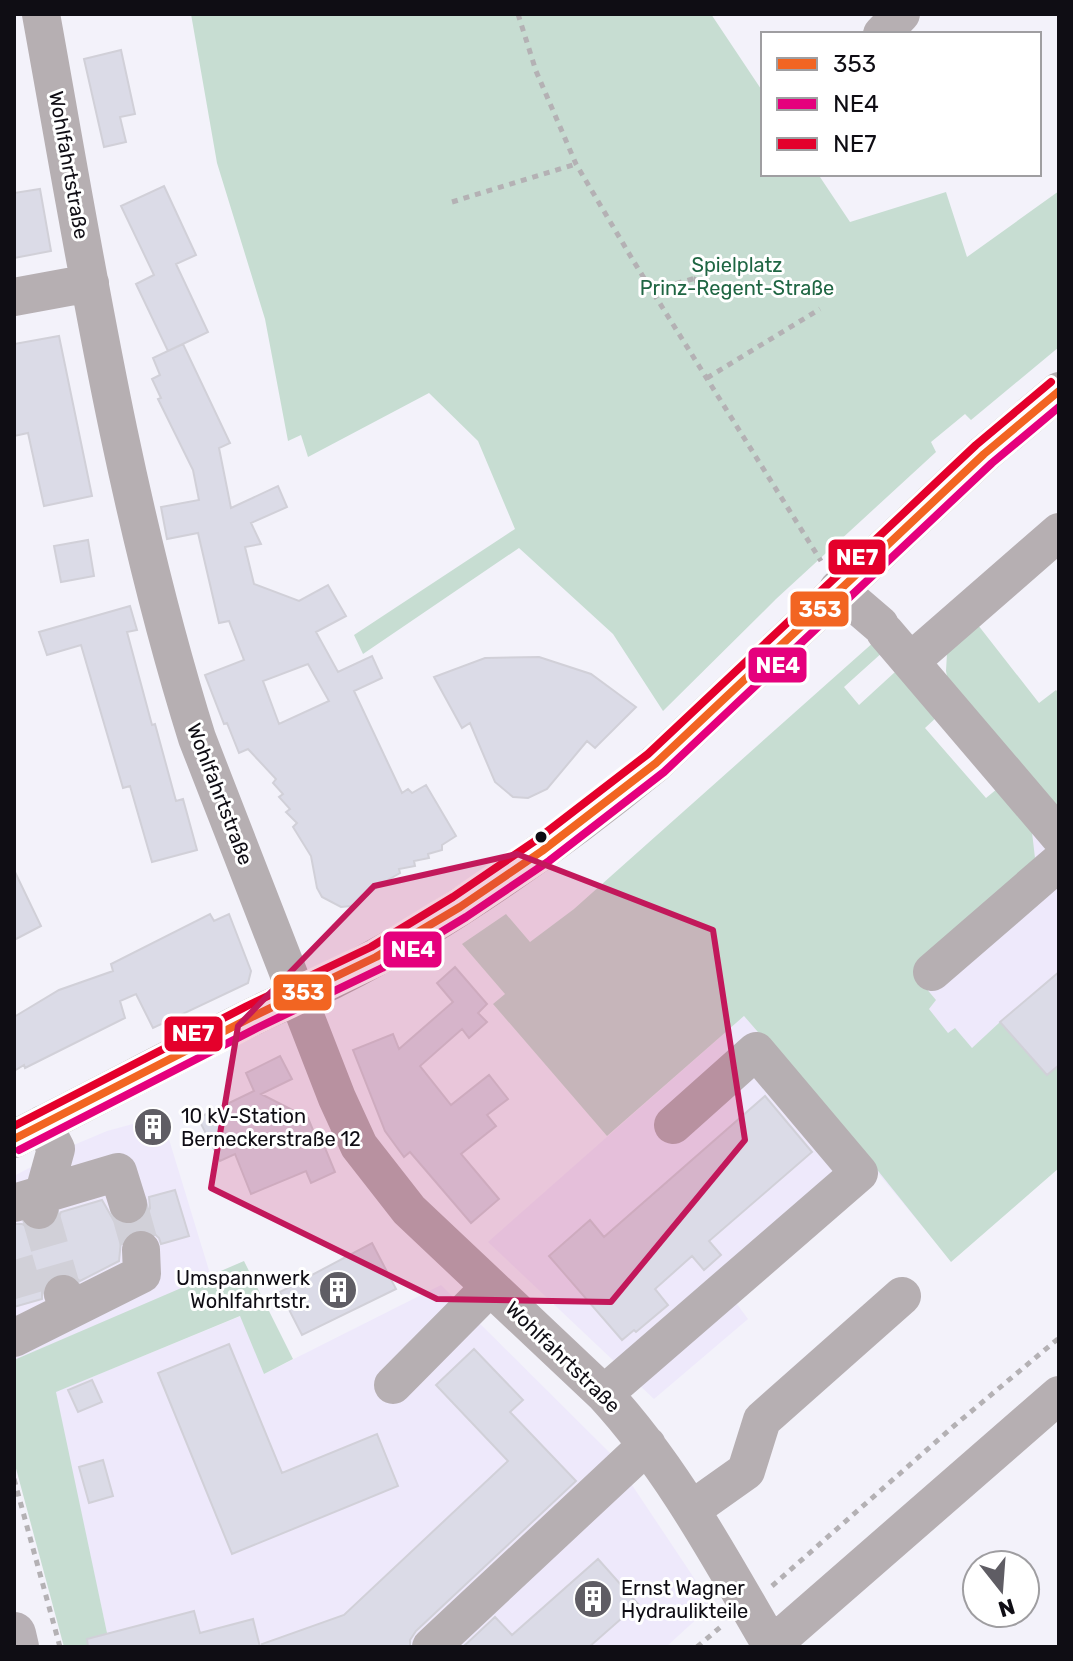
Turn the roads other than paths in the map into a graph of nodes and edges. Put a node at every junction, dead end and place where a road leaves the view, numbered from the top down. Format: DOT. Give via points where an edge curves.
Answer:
graph roads {
  1 [pos="901,14"];
  2 [pos="33,21"];
  3 [pos="884,32"];
  4 [pos="90,283"];
  5 [pos="14,297"];
  6 [pos="1059,391"];
  7 [pos="1059,532"];
  8 [pos="838,589"];
  9 [pos="911,661"];
  10 [pos="1059,836"];
  11 [pos="1059,862"];
  12 [pos="932,972"];
  13 [pos="298,996"];
  14 [pos="673,1125"];
  15 [pos="28,1131"];
  16 [pos="31,1203"];
  17 [pos="128,1204"];
  18 [pos="141,1250"];
  19 [pos="490,1287"];
  20 [pos="902,1296"];
  21 [pos="25,1323"];
  22 [pos="393,1385"];
  23 [pos="604,1394"];
  24 [pos="1059,1395"];
  25 [pos="647,1445"];
  26 [pos="691,1510"];
  27 [pos="14,1634"];
  28 [pos="771,1646"];
  29 [pos="17,1647"];
  30 [pos="431,1647"];
  1 -- 3 [label="street"];
  2 -- 4 [label="street, Wohlfahrtstraße"];
  4 -- 5 [label="street"];
  4 -- 13 [label="street, Wohlfahrtstraße" via="132,497 178,677 206,763"];
  6 -- 8 [label="street"];
  7 -- 9 [label="street"];
  8 -- 9 [label="street"];
  8 -- 13 [label="street" via="656,763 608,802 445,916"];
  9 -- 10 [label="street"];
  11 -- 12 [label="street"];
  13 -- 15 [label="street"];
  13 -- 19 [label="street, Wohlfahrtstraße" via="359,1146 409,1210"];
  14 -- 23 [label="street" via="756,1051 859,1173"];
  15 -- 16 [label="street" via="56,1149"];
  16 -- 17 [label="street" via="118,1172"];
  18 -- 21 [label="street" via="142,1274"];
  19 -- 22 [label="street"];
  19 -- 23 [label="street, Wohlfahrtstraße"];
  20 -- 26 [label="street" via="762,1420 746,1471"];
  23 -- 25 [label="street, Wohlfahrtstraße"];
  24 -- 28 [label="street"];
  25 -- 26 [label="street, Wohlfahrtstraße"];
  25 -- 30 [label="street"];
  26 -- 28 [label="street, Wohlfahrtstraße"];
  27 -- 29 [label="main road"];
}
